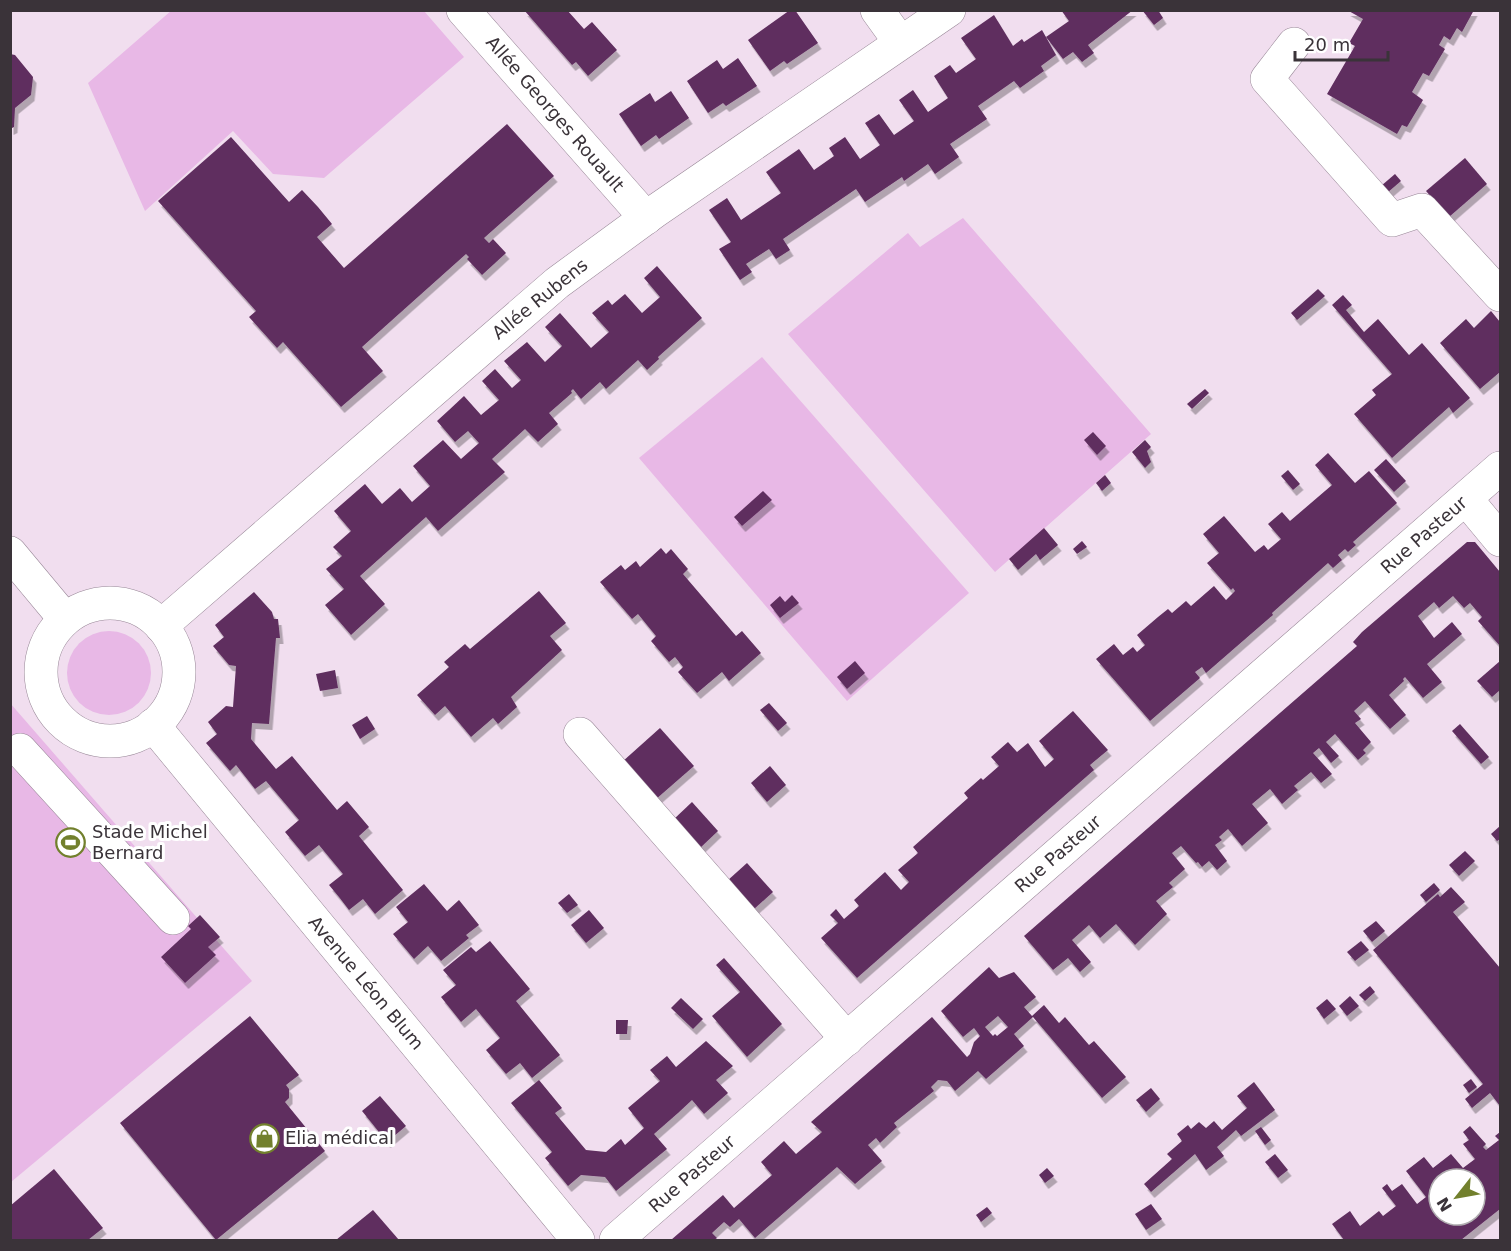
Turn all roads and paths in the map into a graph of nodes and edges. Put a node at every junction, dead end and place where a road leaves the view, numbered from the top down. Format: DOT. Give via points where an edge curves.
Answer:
graph roads {
  1 [pos="463,10"];
  2 [pos="877,10"];
  3 [pos="949,10"];
  4 [pos="900,42"];
  5 [pos="1294,44"];
  6 [pos="646,218"];
  7 [pos="1500,295"];
  8 [pos="1500,468"];
  9 [pos="1466,499"];
  10 [pos="1500,540"];
  11 [pos="10,552"];
  12 [pos="65,619"];
  13 [pos="161,626"];
  14 [pos="57,716"];
  15 [pos="153,725"];
  16 [pos="580,734"];
  17 [pos="15,754"];
  18 [pos="172,918"];
  19 [pos="847,1039"];
  20 [pos="579,1240"];
  21 [pos="616,1240"];
  1 -- 6 [label="street, Allée Georges Rouault"];
  2 -- 4 [label="street"];
  3 -- 4 [label="street, Allée Rubens"];
  4 -- 6 [label="street, Allée Rubens"];
  5 -- 7 [label="street" via="1267,79 1392,220 1422,210"];
  6 -- 13 [label="street, Allée Rubens" via="536,300"];
  8 -- 9 [label="street, Rue Pasteur"];
  9 -- 10 [label="street"];
  9 -- 19 [label="street, Rue Pasteur"];
  11 -- 12 [label="street"];
  12 -- 13 [label="street" via="88,606 114,603 140,610"];
  12 -- 14 [label="street" via="48,640 41,666 44,692"];
  13 -- 15 [label="street" via="175,650 178,678 170,704"];
  14 -- 15 [label="street" via="77,733 103,740 130,738"];
  14 -- 17 [label="street"];
  15 -- 20 [label="street, Avenue Léon Blum"];
  16 -- 19 [label="street"];
  17 -- 18 [label="street"];
  19 -- 21 [label="street, Rue Pasteur"];
}
